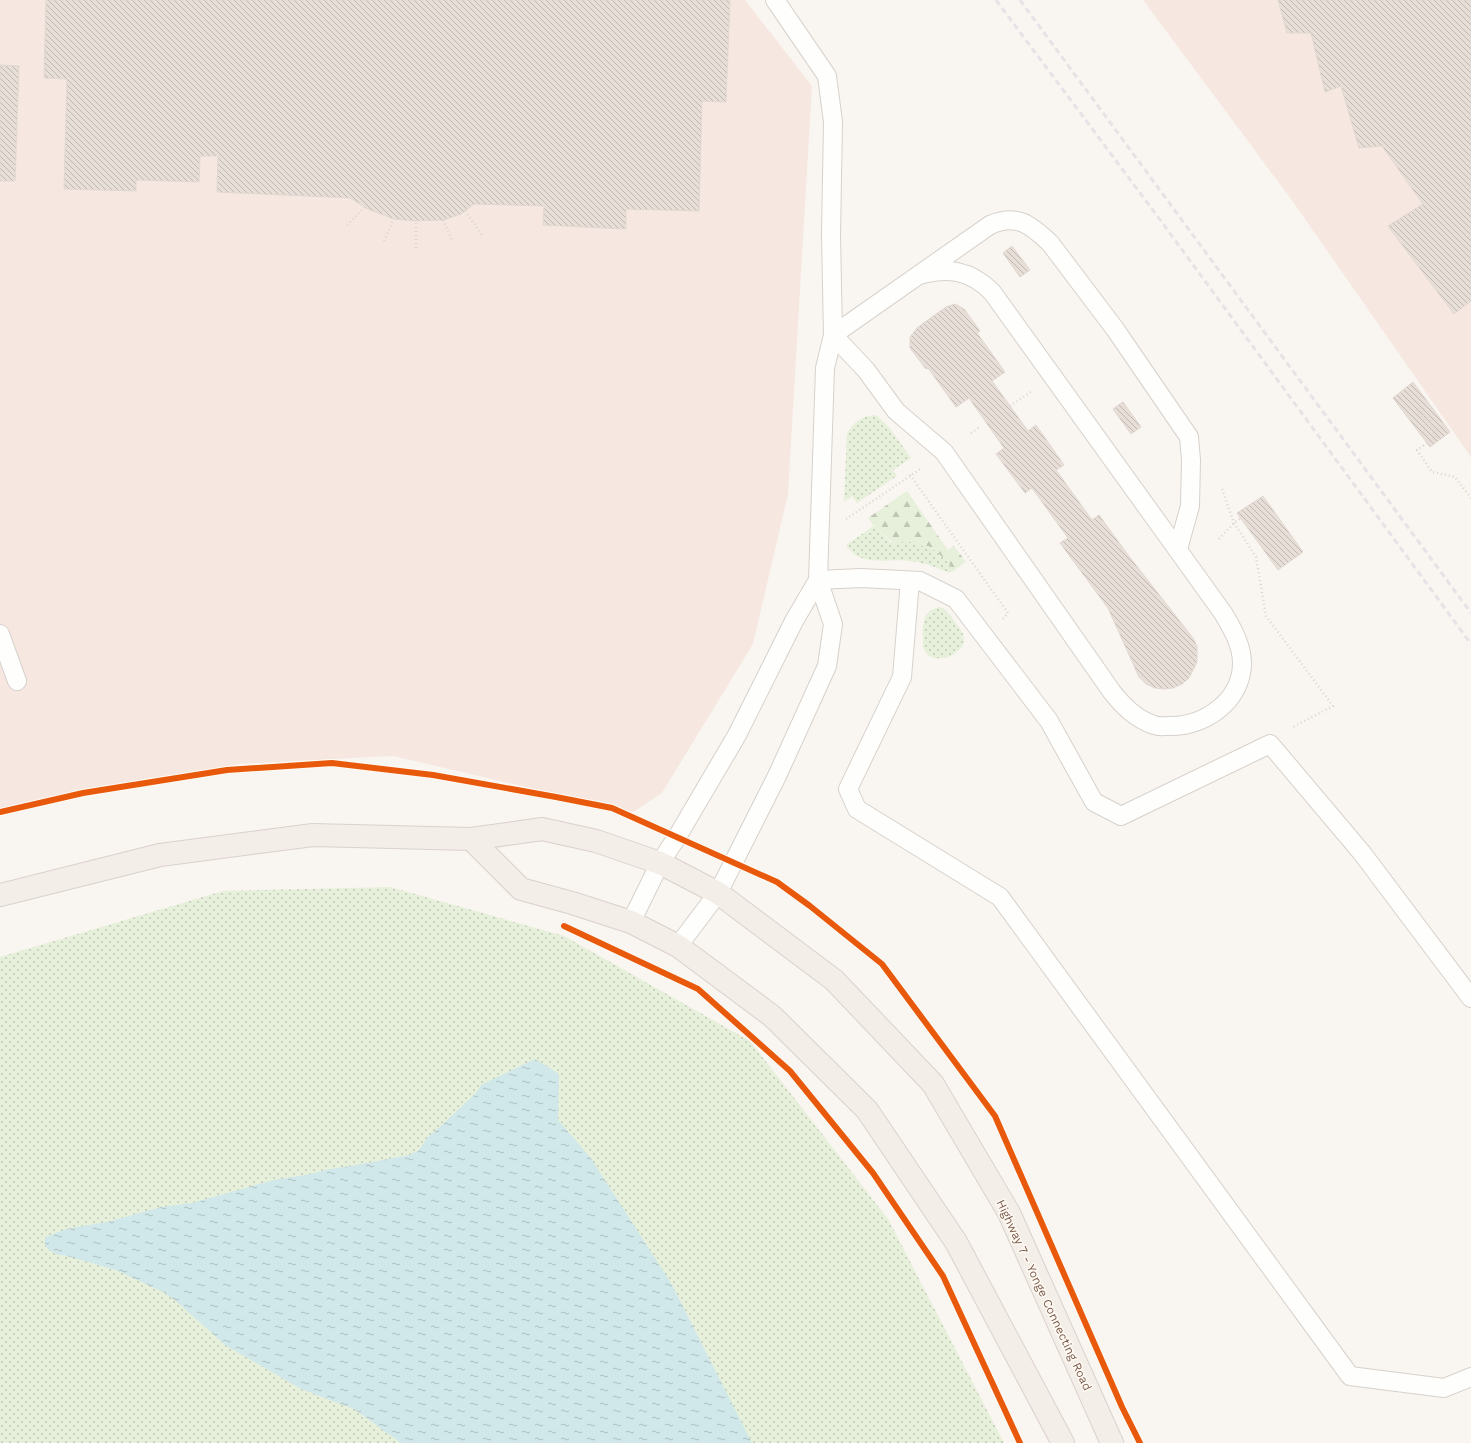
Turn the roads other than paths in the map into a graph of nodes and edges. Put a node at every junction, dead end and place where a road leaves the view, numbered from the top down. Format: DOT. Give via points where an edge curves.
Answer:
graph roads {
  1 [pos="775,0"];
  2 [pos="919,275"];
  3 [pos="833,335"];
  4 [pos="1178,549"];
  5 [pos="818,580"];
  6 [pos="910,581"];
  7 [pos="0,634"];
  8 [pos="17,681"];
  9 [pos="471,839"];
  10 [pos="660,863"];
  11 [pos="718,893"];
  12 [pos="0,895"];
  13 [pos="631,922"];
  14 [pos="678,946"];
  15 [pos="1471,998"];
  16 [pos="1471,1376"];
  17 [pos="1063,1443"];
  18 [pos="1112,1443"];
  1 -- 3 [label="lane" via="827,76 833,122"];
  2 -- 3 [label="lane"];
  2 -- 4 [label="lane" via="932,271 960,272 973,276 992,292"];
  2 -- 4 [label="lane" via="1001,220 1023,222 1050,244 1115,329 1188,437 1191,460 1190,506"];
  3 -- 4 [label="lane" via="866,370 896,411 944,452 1123,706 1138,718 1156,726 1197,722 1215,713 1230,698 1239,681 1242,663 1239,645 1232,628"];
  3 -- 5 [label="lane" via="825,368"];
  5 -- 6 [label="lane" via="861,578"];
  5 -- 10 [label="lane" via="794,621 738,735"];
  5 -- 11 [label="lane" via="833,624 827,666 777,776"];
  6 -- 15 [label="lane" via="920,581 956,598 1049,721 1094,802 1121,816 1270,744 1362,854"];
  6 -- 16 [label="lane" via="902,676 848,789 857,809 1000,898 1350,1376 1444,1388"];
  7 -- 8 [label="lane"];
  9 -- 10 [label="main road, Highway 7 - Yonge Connecting Road" via="542,829 596,841"];
  9 -- 12 [label="main road, Highway 7 - Yonge Connecting Road" via="313,834 160,855"];
  9 -- 13 [label="main road" via="521,889"];
  10 -- 11 [label="main road, Highway 7 - Yonge Connecting Road"];
  10 -- 13 [label="lane"];
  11 -- 14 [label="lane"];
  11 -- 18 [label="main road, Highway 7 - Yonge Connecting Road" via="834,980 933,1084 1009,1213"];
  13 -- 14 [label="main road"];
  14 -- 17 [label="main road" via="772,1016 867,1110 956,1242"];
}
